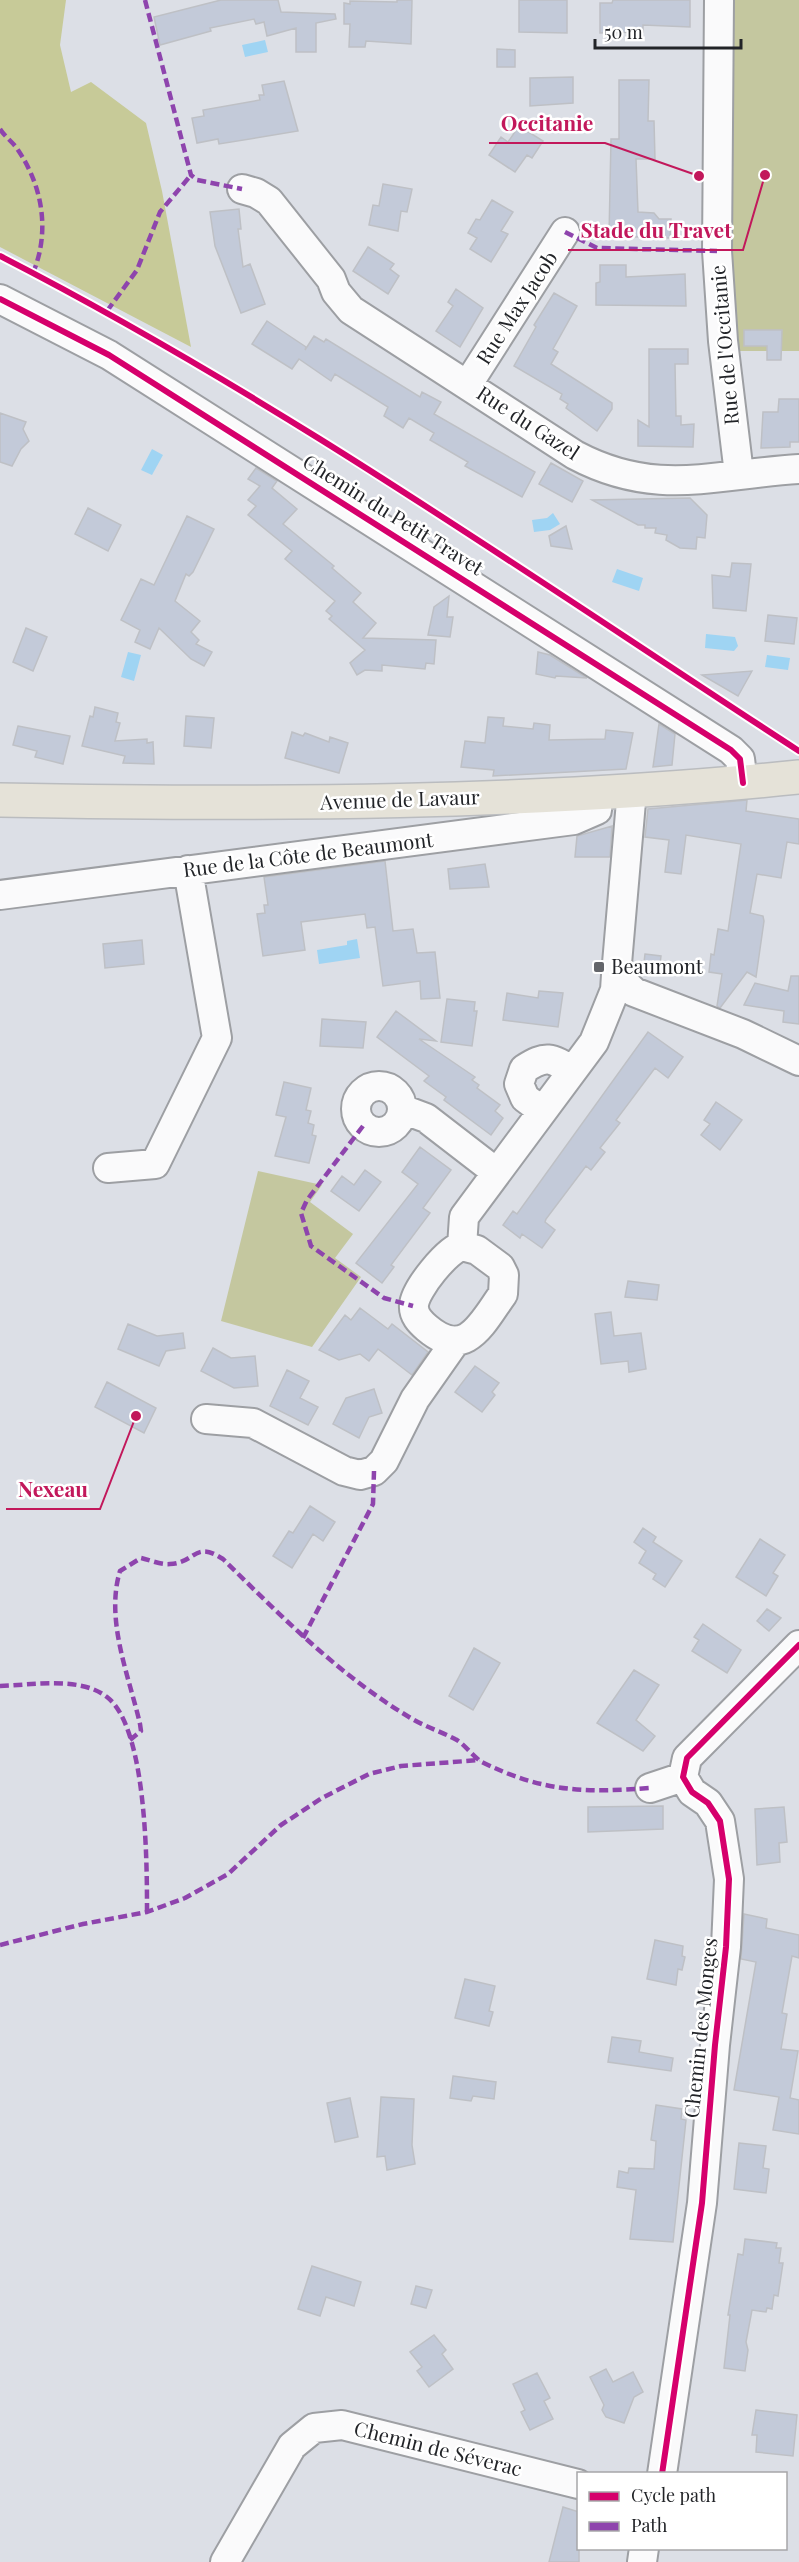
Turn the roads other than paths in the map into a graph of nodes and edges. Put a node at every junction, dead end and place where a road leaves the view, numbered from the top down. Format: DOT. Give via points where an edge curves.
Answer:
graph roads {
  1 [pos="719,0"];
  2 [pos="242,189"];
  3 [pos="565,232"];
  4 [pos="0,299"];
  5 [pos="468,384"];
  6 [pos="799,469"];
  7 [pos="739,474"];
  8 [pos="799,777"];
  9 [pos="743,783"];
  10 [pos="632,790"];
  11 [pos="598,793"];
  12 [pos="0,801"];
  13 [pos="188,870"];
  14 [pos="0,895"];
  15 [pos="616,975"];
  16 [pos="799,1061"];
  17 [pos="572,1071"];
  18 [pos="402,1109"];
  19 [pos="542,1110"];
  20 [pos="108,1168"];
  21 [pos="496,1172"];
  22 [pos="462,1246"];
  23 [pos="455,1342"];
  24 [pos="206,1419"];
  25 [pos="798,1648"];
  26 [pos="682,1777"];
  27 [pos="650,1788"];
  28 [pos="662,2472"];
  29 [pos="577,2484"];
  30 [pos="225,2562"];
  1 -- 7 [label="street, Rue de l'Occitanie" via="717,250"];
  2 -- 5 [label="street, Rue du Gazel" via="269,201 351,310"];
  3 -- 5 [label="street, Rue Max Jacob"];
  4 -- 9 [label="street, Chemin du Petit Travet" via="109,355 730,750 740,759"];
  5 -- 7 [label="street, Rue du Gazel" via="601,469 668,482"];
  6 -- 7 [label="street, Rue du Gazel"];
  8 -- 9 [label="main road, Avenue de Lavaur"];
  9 -- 10 [label="main road, Avenue de Lavaur"];
  10 -- 11 [label="main road, Avenue de Lavaur"];
  10 -- 15 [label="street"];
  11 -- 12 [label="main road, Avenue de Lavaur" via="208,804"];
  11 -- 13 [label="street, Rue de la Côte de Beaumont" via="597,810 574,820"];
  13 -- 14 [label="street, Rue de la Côte de Beaumont"];
  13 -- 20 [label="street" via="217,1038 155,1164"];
  15 -- 16 [label="street" via="634,992 743,1034"];
  15 -- 17 [label="street" via="615,990 594,1042"];
  17 -- 19 [label="street"];
  17 -- 19 [label="street" via="555,1059 539,1059 524,1068 519,1084 525,1098"];
  18 -- 21 [label="street" via="426,1118"];
  19 -- 21 [label="street"];
  21 -- 22 [label="street" via="464,1217"];
  22 -- 23 [label="street" via="449,1251 417,1294 414,1306 417,1318 428,1329"];
  22 -- 23 [label="street" via="477,1250 500,1267 504,1286 503,1294 474,1333"];
  23 -- 24 [label="street" via="415,1399 384,1461 374,1471 360,1475 344,1471 253,1423"];
  25 -- 26 [label="street" via="687,1758"];
  26 -- 27 [label="street"];
  26 -- 28 [label="street, Chemin des Monges" via="720,1821 729,1879 702,2203"];
  29 -- 30 [label="street, Chemin de Séverac" via="342,2425 314,2428 292,2446"];
}
